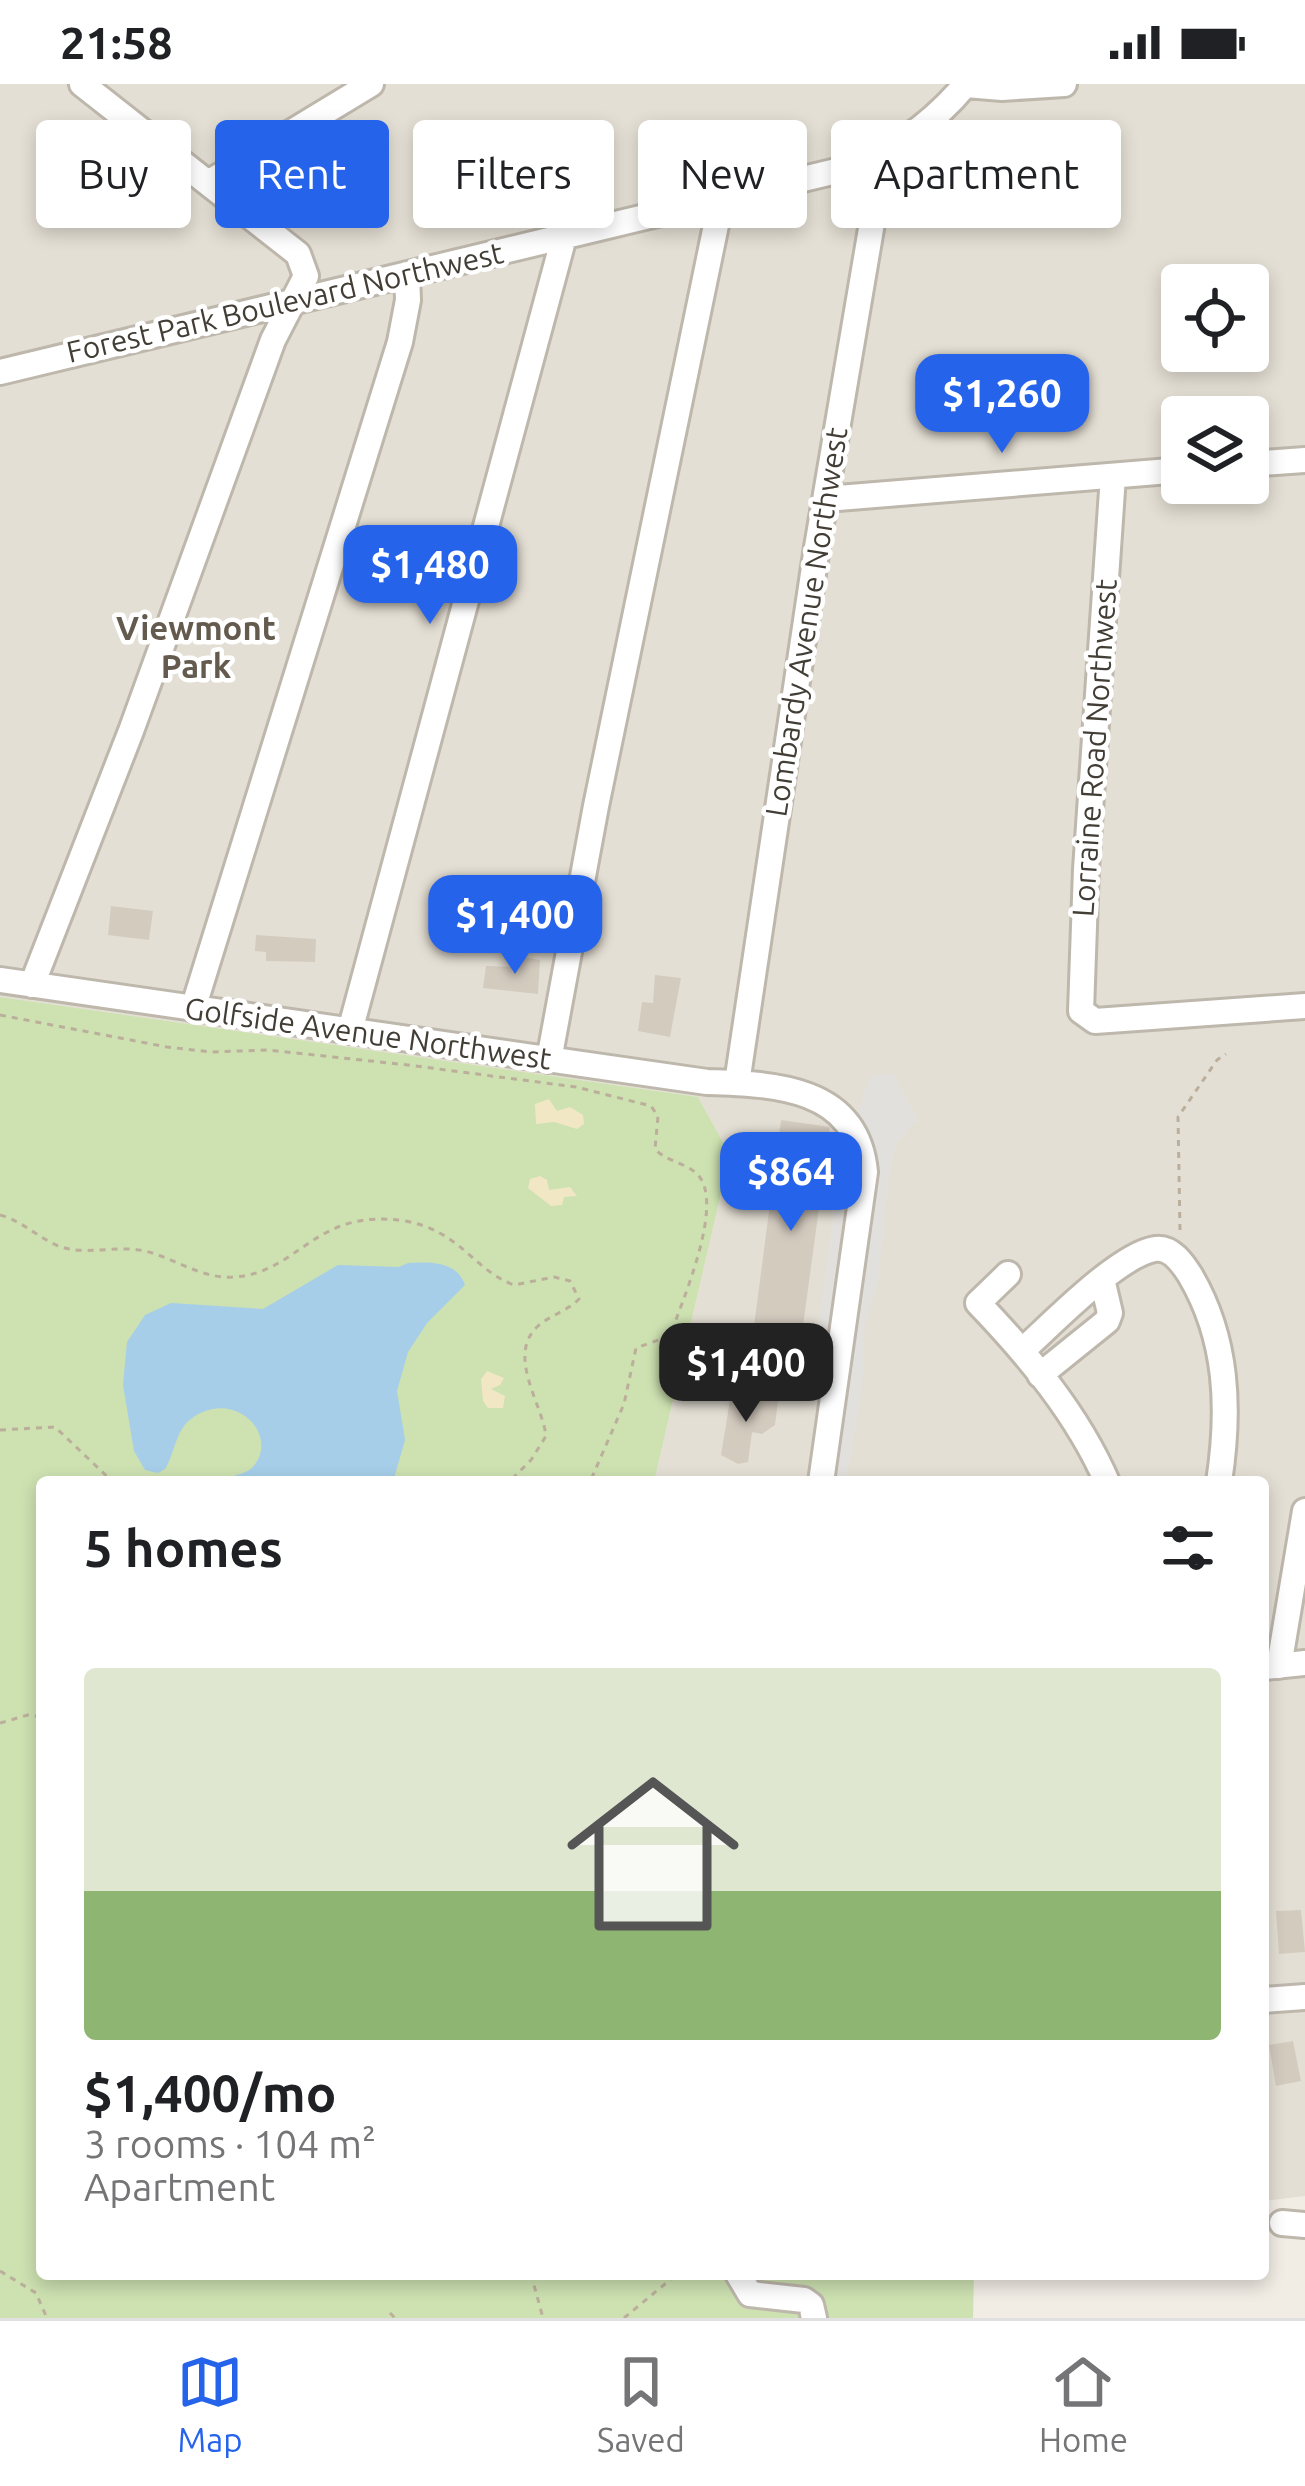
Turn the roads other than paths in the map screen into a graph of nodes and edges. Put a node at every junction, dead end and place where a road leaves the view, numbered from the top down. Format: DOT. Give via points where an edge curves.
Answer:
graph roads {
  1 [pos="82,84"];
  2 [pos="371,84"];
  3 [pos="1064,84"];
  4 [pos="966,85"];
  5 [pos="931,120"];
  6 [pos="208,183"];
  7 [pos="638,220"];
  8 [pos="716,228"];
  9 [pos="871,228"];
  10 [pos="564,237"];
  11 [pos="407,274"];
  12 [pos="295,299"];
  13 [pos="0,372"];
  14 [pos="1305,460"];
  15 [pos="1269,463"];
  16 [pos="1161,472"];
  17 [pos="1113,476"];
  18 [pos="826,499"];
  19 [pos="0,980"];
  20 [pos="32,985"];
  21 [pos="1305,1006"];
  22 [pos="194,1009"];
  23 [pos="350,1031"];
  24 [pos="549,1060"];
  25 [pos="737,1083"];
  26 [pos="1008,1274"];
  27 [pos="1102,1279"];
  28 [pos="1023,1350"];
  29 [pos="1040,1375"];
  30 [pos="822,1476"];
  31 [pos="1104,1476"];
  32 [pos="1219,1476"];
  33 [pos="1305,1511"];
  34 [pos="1305,1663"];
  35 [pos="1271,1666"];
  36 [pos="1305,1997"];
  37 [pos="1269,2000"];
  38 [pos="742,2280"];
  39 [pos="814,2318"];
  1 -- 6 [label="street"];
  2 -- 6 [label="street"];
  3 -- 4 [label="street"];
  4 -- 5 [label="street, Forest Park Boulevard Northwest"];
  6 -- 12 [label="street" via="298,254 306,276"];
  7 -- 10 [label="street, Forest Park Boulevard Northwest"];
  8 -- 24 [label="street"];
  9 -- 18 [label="street, Lombardy Avenue Northwest"];
  10 -- 11 [label="street, Forest Park Boulevard Northwest"];
  10 -- 23 [label="street"];
  11 -- 12 [label="street, Forest Park Boulevard Northwest"];
  11 -- 22 [label="street" via="400,342"];
  12 -- 13 [label="street, Forest Park Boulevard Northwest"];
  12 -- 20 [label="street"];
  14 -- 15 [label="street"];
  16 -- 17 [label="street"];
  17 -- 18 [label="street"];
  17 -- 21 [label="street, Lorraine Road Northwest" via="1079,1004 1095,1021"];
  18 -- 25 [label="street, Lombardy Avenue Northwest"];
  19 -- 20 [label="street, Golfside Avenue Northwest"];
  20 -- 22 [label="street, Golfside Avenue Northwest"];
  22 -- 23 [label="street, Golfside Avenue Northwest"];
  23 -- 24 [label="street, Golfside Avenue Northwest"];
  24 -- 25 [label="street, Golfside Avenue Northwest"];
  25 -- 30 [label="street, Golfside Avenue Northwest" via="782,1087 833,1107 864,1154"];
  26 -- 28 [label="street" via="978,1303"];
  27 -- 28 [label="street"];
  27 -- 29 [label="street" via="1107,1322"];
  27 -- 32 [label="street" via="1167,1250 1203,1297 1225,1391"];
  28 -- 29 [label="street"];
  29 -- 31 [label="street"];
  33 -- 35 [label="street"];
  34 -- 35 [label="street"];
  36 -- 37 [label="street"];
  38 -- 39 [label="street" via="750,2294 804,2300"];
}
